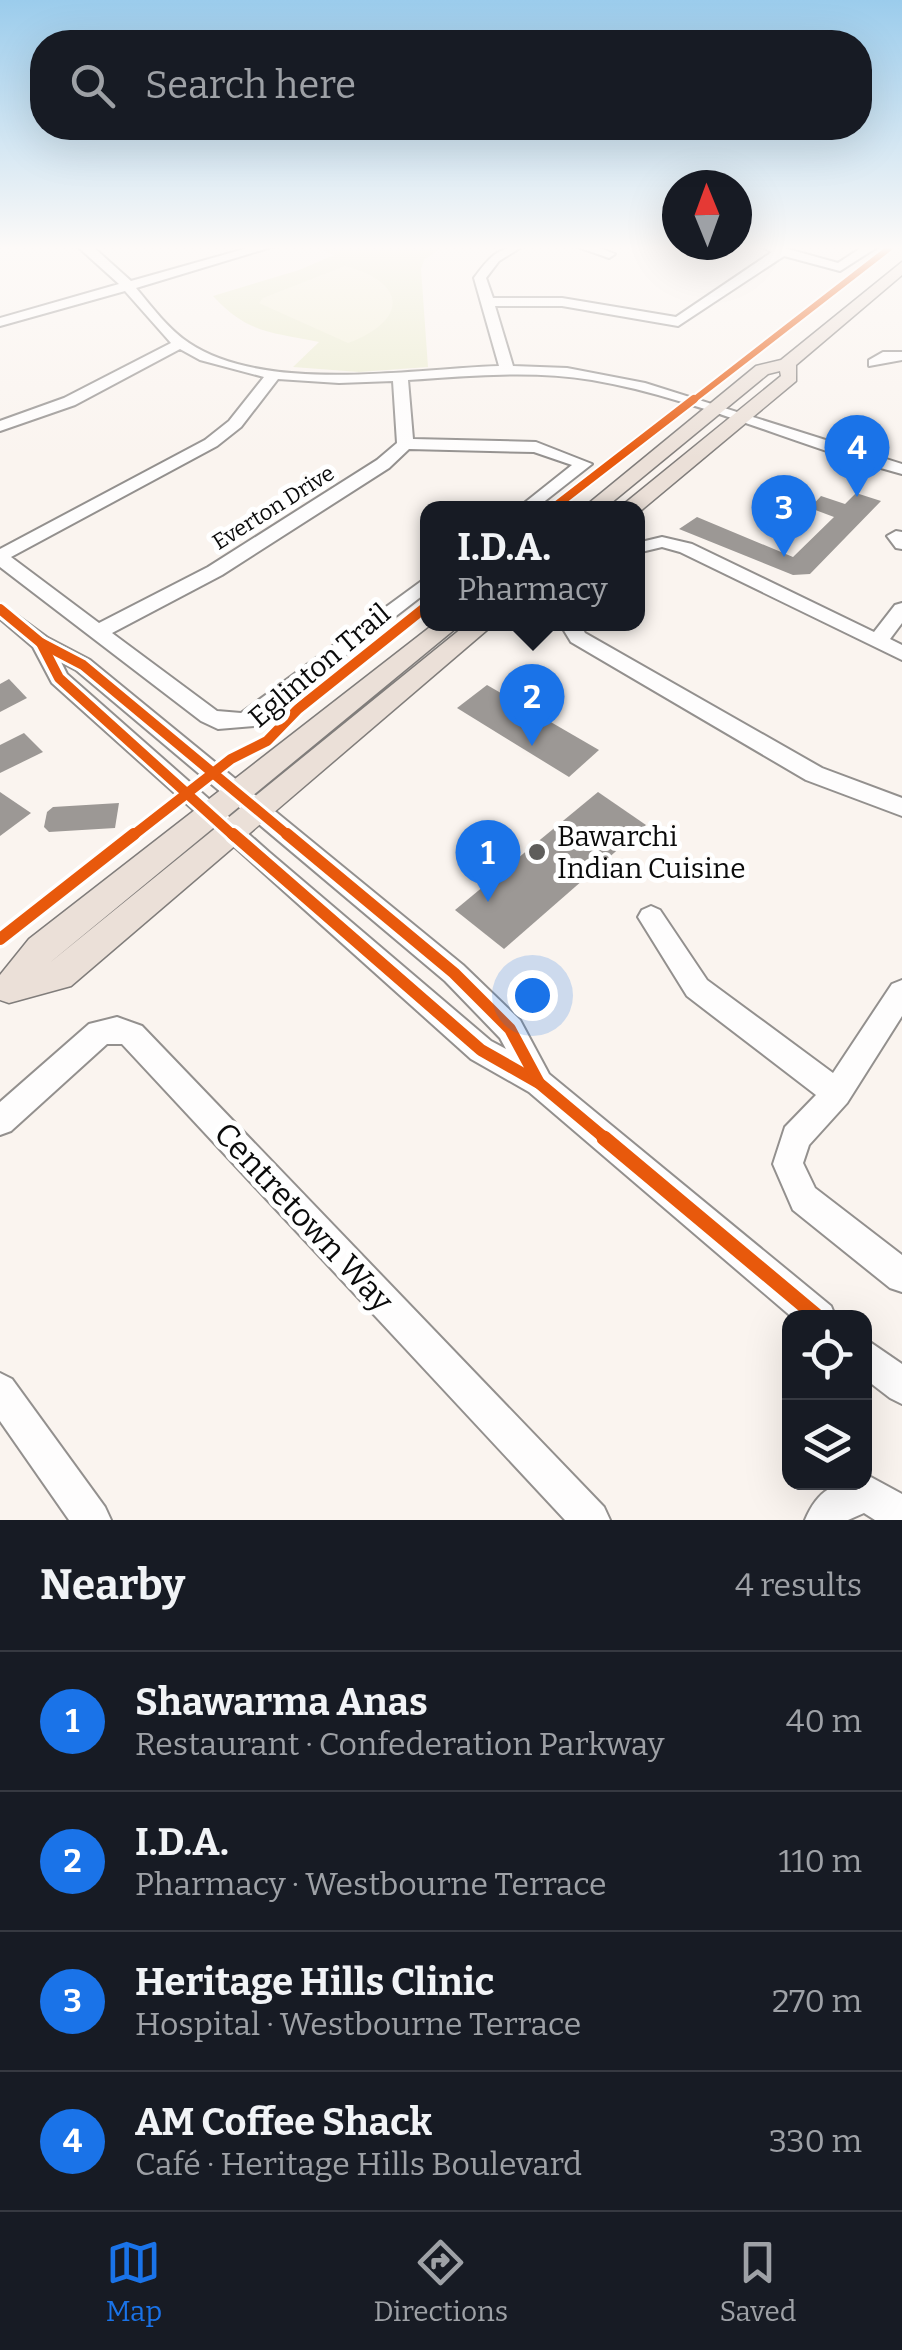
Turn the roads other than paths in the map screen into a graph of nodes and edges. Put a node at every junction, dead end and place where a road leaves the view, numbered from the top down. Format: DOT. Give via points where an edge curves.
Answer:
graph roads {
  1 [pos="150,317"];
  2 [pos="491,317"];
  3 [pos="649,317"];
  4 [pos="685,317"];
  5 [pos="843,317"];
  6 [pos="180,344"];
  7 [pos="902,356"];
  8 [pos="874,363"];
  9 [pos="787,364"];
  10 [pos="507,370"];
  11 [pos="274,374"];
  12 [pos="400,378"];
  13 [pos="714,409"];
  14 [pos="741,418"];
  15 [pos="0,426"];
  16 [pos="405,444"];
  17 [pos="902,469"];
  18 [pos="535,501"];
  19 [pos="602,501"];
  20 [pos="639,501"];
  21 [pos="645,546"];
  22 [pos="0,557"];
  23 [pos="420,589"];
  24 [pos="0,608"];
  25 [pos="902,609"];
  26 [pos="100,631"];
  27 [pos="441,631"];
  28 [pos="473,631"];
  29 [pos="574,631"];
  30 [pos="877,642"];
  31 [pos="41,643"];
  32 [pos="902,654"];
  33 [pos="249,800"];
  34 [pos="902,807"];
  35 [pos="220,823"];
  36 [pos="651,916"];
  37 [pos="6,992"];
  38 [pos="902,992"];
  39 [pos="539,1083"];
  40 [pos="836,1093"];
  41 [pos="0,1120"];
  42 [pos="902,1276"];
  43 [pos="809,1310"];
  44 [pos="872,1362"];
  45 [pos="902,1386"];
  46 [pos="0,1391"];
  47 [pos="902,1515"];
  48 [pos="92,1520"];
  49 [pos="590,1520"];
  50 [pos="824,1520"];
  1 -- 6 [label="street"];
  2 -- 10 [label="street"];
  3 -- 4 [label="street" via="678,322"];
  5 -- 9 [label="main road"];
  6 -- 11 [label="street" via="224,364"];
  6 -- 15 [label="street" via="105,384"];
  7 -- 8 [label="street"];
  9 -- 13 [label="main road" via="762,370"];
  9 -- 14 [label="main road" via="790,377"];
  10 -- 12 [label="street"];
  10 -- 13 [label="street" via="594,376"];
  11 -- 12 [label="street"];
  11 -- 22 [label="street" via="235,424 211,442"];
  12 -- 16 [label="street"];
  13 -- 14 [label="street"];
  13 -- 19 [label="main road"];
  14 -- 17 [label="street"];
  14 -- 20 [label="main road"];
  16 -- 18 [label="street" via="536,447 584,464"];
  16 -- 26 [label="street, Everton Drive" via="215,571"];
  21 -- 30 [label="street" via="686,548"];
  22 -- 26 [label="street"];
  23 -- 26 [label="street" via="246,721 209,716"];
  24 -- 31 [label="street"];
  25 -- 30 [label="street"];
  27 -- 33 [label="main road"];
  28 -- 33 [label="main road"];
  29 -- 34 [label="street" via="814,774"];
  30 -- 32 [label="street"];
  31 -- 33 [label="street" via="83,665"];
  31 -- 35 [label="street" via="59,678"];
  33 -- 35 [label="main road"];
  33 -- 39 [label="street" via="454,973 510,1029"];
  35 -- 37 [label="main road" via="59,976"];
  35 -- 39 [label="street" via="481,1050"];
  36 -- 40 [label="street" via="697,988"];
  38 -- 40 [label="street"];
  39 -- 43 [label="street"];
  40 -- 42 [label="street" via="796,1137 788,1164 804,1199"];
  41 -- 49 [label="street, Centretown Way" via="99,1033 117,1028 132,1035"];
  44 -- 45 [label="street"];
  46 -- 48 [label="street"];
  47 -- 50 [label="street" via="868,1494 838,1502"];
}
